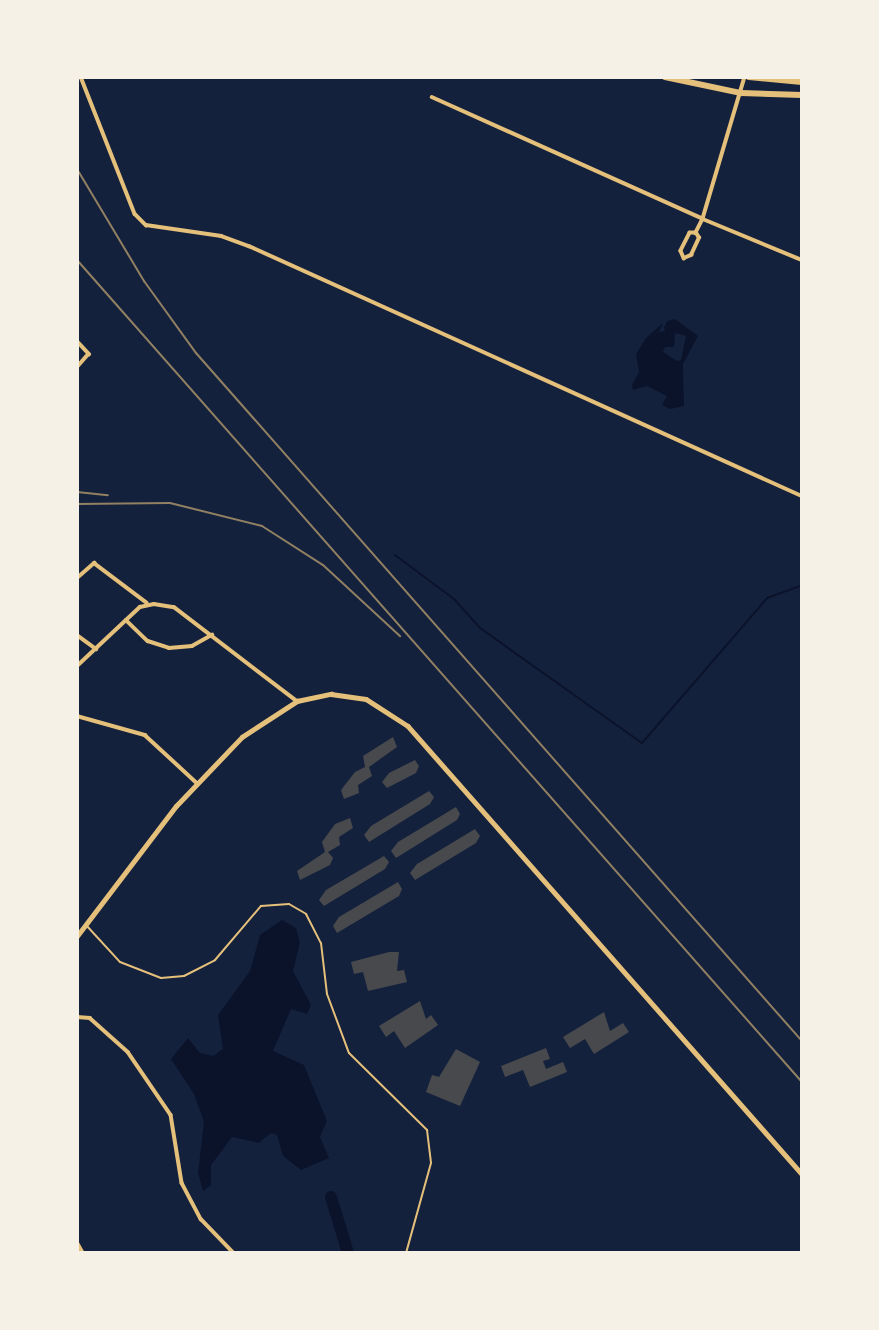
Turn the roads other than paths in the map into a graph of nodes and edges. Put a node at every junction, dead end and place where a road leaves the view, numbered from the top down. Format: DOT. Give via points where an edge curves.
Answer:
graph roads {
  1 [pos="81,77"];
  2 [pos="665,77"];
  3 [pos="747,77"];
  4 [pos="802,82"];
  5 [pos="741,93"];
  6 [pos="802,95"];
  7 [pos="432,97"];
  8 [pos="703,219"];
  9 [pos="696,233"];
  10 [pos="802,260"];
  11 [pos="77,341"];
  12 [pos="77,368"];
  13 [pos="802,496"];
  14 [pos="77,578"];
  15 [pos="147,603"];
  16 [pos="126,620"];
  17 [pos="77,635"];
  18 [pos="212,635"];
  19 [pos="96,649"];
  20 [pos="77,666"];
  21 [pos="297,701"];
  22 [pos="77,716"];
  23 [pos="197,783"];
  24 [pos="86,925"];
  25 [pos="77,936"];
  26 [pos="77,1017"];
  27 [pos="802,1174"];
  28 [pos="77,1242"];
  29 [pos="83,1253"];
  30 [pos="234,1253"];
  31 [pos="406,1253"];
  1 -- 13 [label="street" via="135,214 146,225 221,236 249,246"];
  2 -- 5 [label="main road"];
  3 -- 4 [label="main road"];
  3 -- 5 [label="street"];
  5 -- 6 [label="main road"];
  5 -- 8 [label="street"];
  7 -- 8 [label="street"];
  8 -- 9 [label="street"];
  8 -- 10 [label="street"];
  9 -- 9 [label="street" via="699,238 691,256 684,258 681,251 690,233"];
  11 -- 12 [label="street" via="89,354"];
  14 -- 15 [label="street" via="94,563"];
  15 -- 16 [label="street"];
  15 -- 18 [label="street" via="174,607"];
  16 -- 18 [label="street" via="141,637 169,648 192,646"];
  16 -- 19 [label="street"];
  17 -- 19 [label="street"];
  18 -- 21 [label="street"];
  19 -- 20 [label="street"];
  21 -- 23 [label="street" via="242,737"];
  21 -- 27 [label="street" via="348,695 382,706 408,726"];
  22 -- 23 [label="street" via="145,735"];
  23 -- 24 [label="street"];
  24 -- 25 [label="street"];
  24 -- 31 [label="lane" via="120,962 161,978 184,976 215,960 261,906 289,904 306,914 321,943 327,994 349,1053 427,1130 431,1163"];
  26 -- 30 [label="street" via="90,1018 128,1052 171,1115 182,1184 201,1219"];
  28 -- 29 [label="street"];
}
